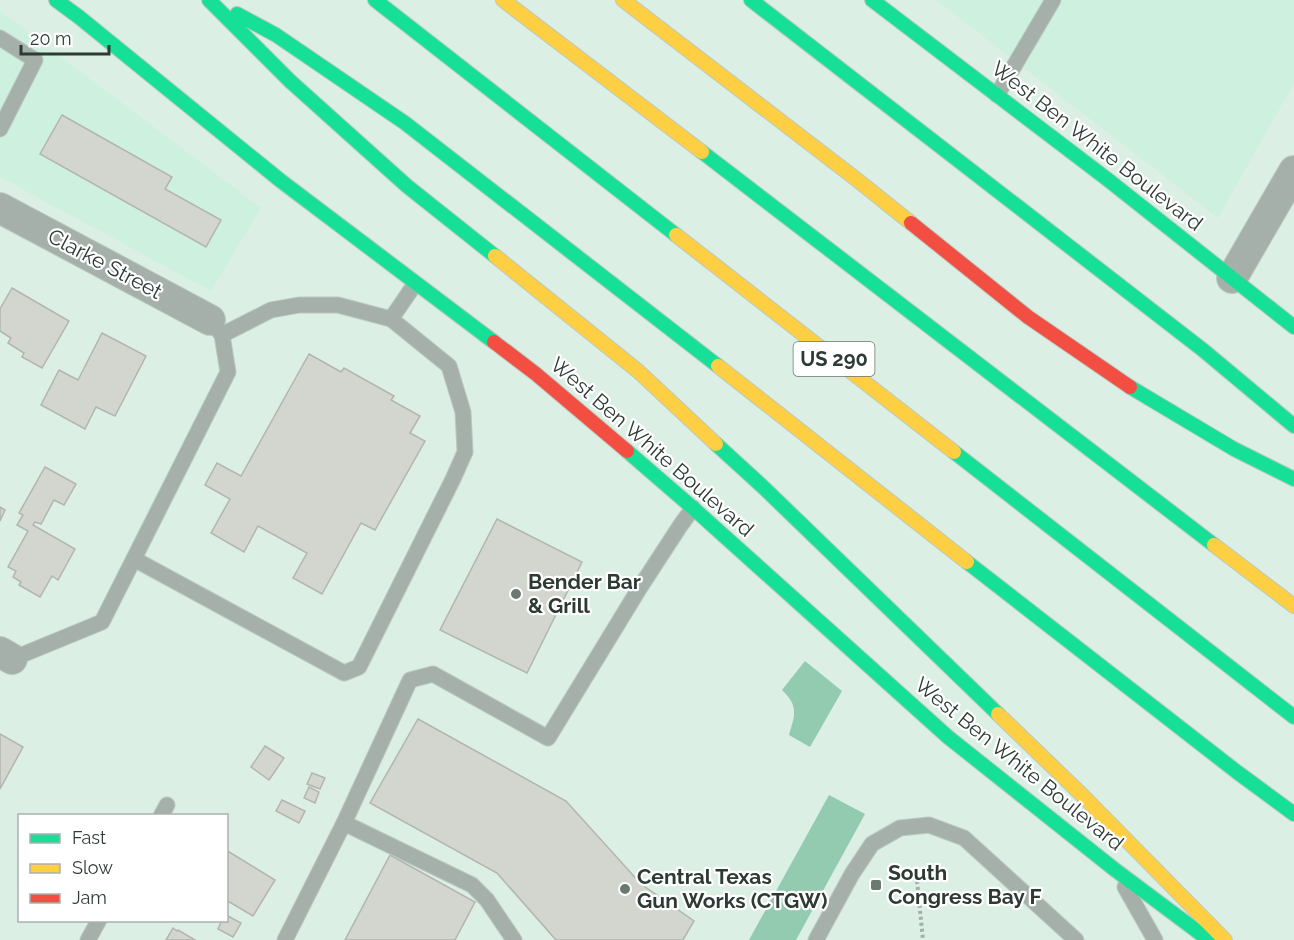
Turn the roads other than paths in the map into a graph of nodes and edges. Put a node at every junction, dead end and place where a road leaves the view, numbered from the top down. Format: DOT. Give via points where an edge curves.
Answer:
graph roads {
  1 [pos="56,0"];
  2 [pos="210,0"];
  3 [pos="375,0"];
  4 [pos="502,0"];
  5 [pos="623,0"];
  6 [pos="751,0"];
  7 [pos="872,0"];
  8 [pos="1053,0"];
  9 [pos="0,38"];
  10 [pos="997,95"];
  11 [pos="0,129"];
  12 [pos="1294,171"];
  13 [pos="0,208"];
  14 [pos="1232,278"];
  15 [pos="415,284"];
  16 [pos="391,319"];
  17 [pos="1294,327"];
  18 [pos="216,328"];
  19 [pos="1294,426"];
  20 [pos="1294,479"];
  21 [pos="693,508"];
  22 [pos="134,559"];
  23 [pos="1294,606"];
  24 [pos="6,656"];
  25 [pos="1294,717"];
  26 [pos="1294,814"];
  27 [pos="344,823"];
  28 [pos="1114,869"];
  29 [pos="98,922"];
  30 [pos="88,940"];
  31 [pos="285,940"];
  32 [pos="514,940"];
  33 [pos="816,940"];
  34 [pos="1076,940"];
  35 [pos="1155,940"];
  36 [pos="1209,940"];
  37 [pos="1225,940"];
  1 -- 15 [label="main road, West Ben White Boulevard"];
  2 -- 26 [label="main road" via="276,35 405,123"];
  2 -- 37 [label="main road" via="290,81 407,186 638,371 1083,796"];
  3 -- 25 [label="main road, US 290"];
  4 -- 23 [label="main road"];
  5 -- 20 [label="main road" via="1028,317 1126,386"];
  6 -- 19 [label="main road" via="1203,350"];
  7 -- 10 [label="main road, West Ben White Boulevard"];
  8 -- 10 [label="lane"];
  9 -- 11 [label="lane" via="35,60"];
  10 -- 14 [label="main road, West Ben White Boulevard"];
  12 -- 14 [label="street"];
  13 -- 18 [label="street, Clarke Street"];
  14 -- 17 [label="main road, West Ben White Boulevard"];
  15 -- 16 [label="lane"];
  15 -- 21 [label="main road, West Ben White Boulevard" via="536,374"];
  16 -- 18 [label="lane" via="338,305 299,305"];
  16 -- 22 [label="lane" via="448,366 463,412 465,452 359,667 344,673"];
  18 -- 22 [label="lane" via="228,372"];
  21 -- 27 [label="lane" via="548,738 433,674 410,680"];
  21 -- 28 [label="main road, West Ben White Boulevard" via="948,737"];
  22 -- 24 [label="lane" via="102,622"];
  27 -- 31 [label="lane"];
  27 -- 32 [label="lane" via="472,885"];
  28 -- 35 [label="lane"];
  28 -- 36 [label="main road, West Ben White Boulevard"];
  29 -- 30 [label="lane"];
  33 -- 34 [label="lane" via="872,844 900,828 929,825 964,838"];
}
